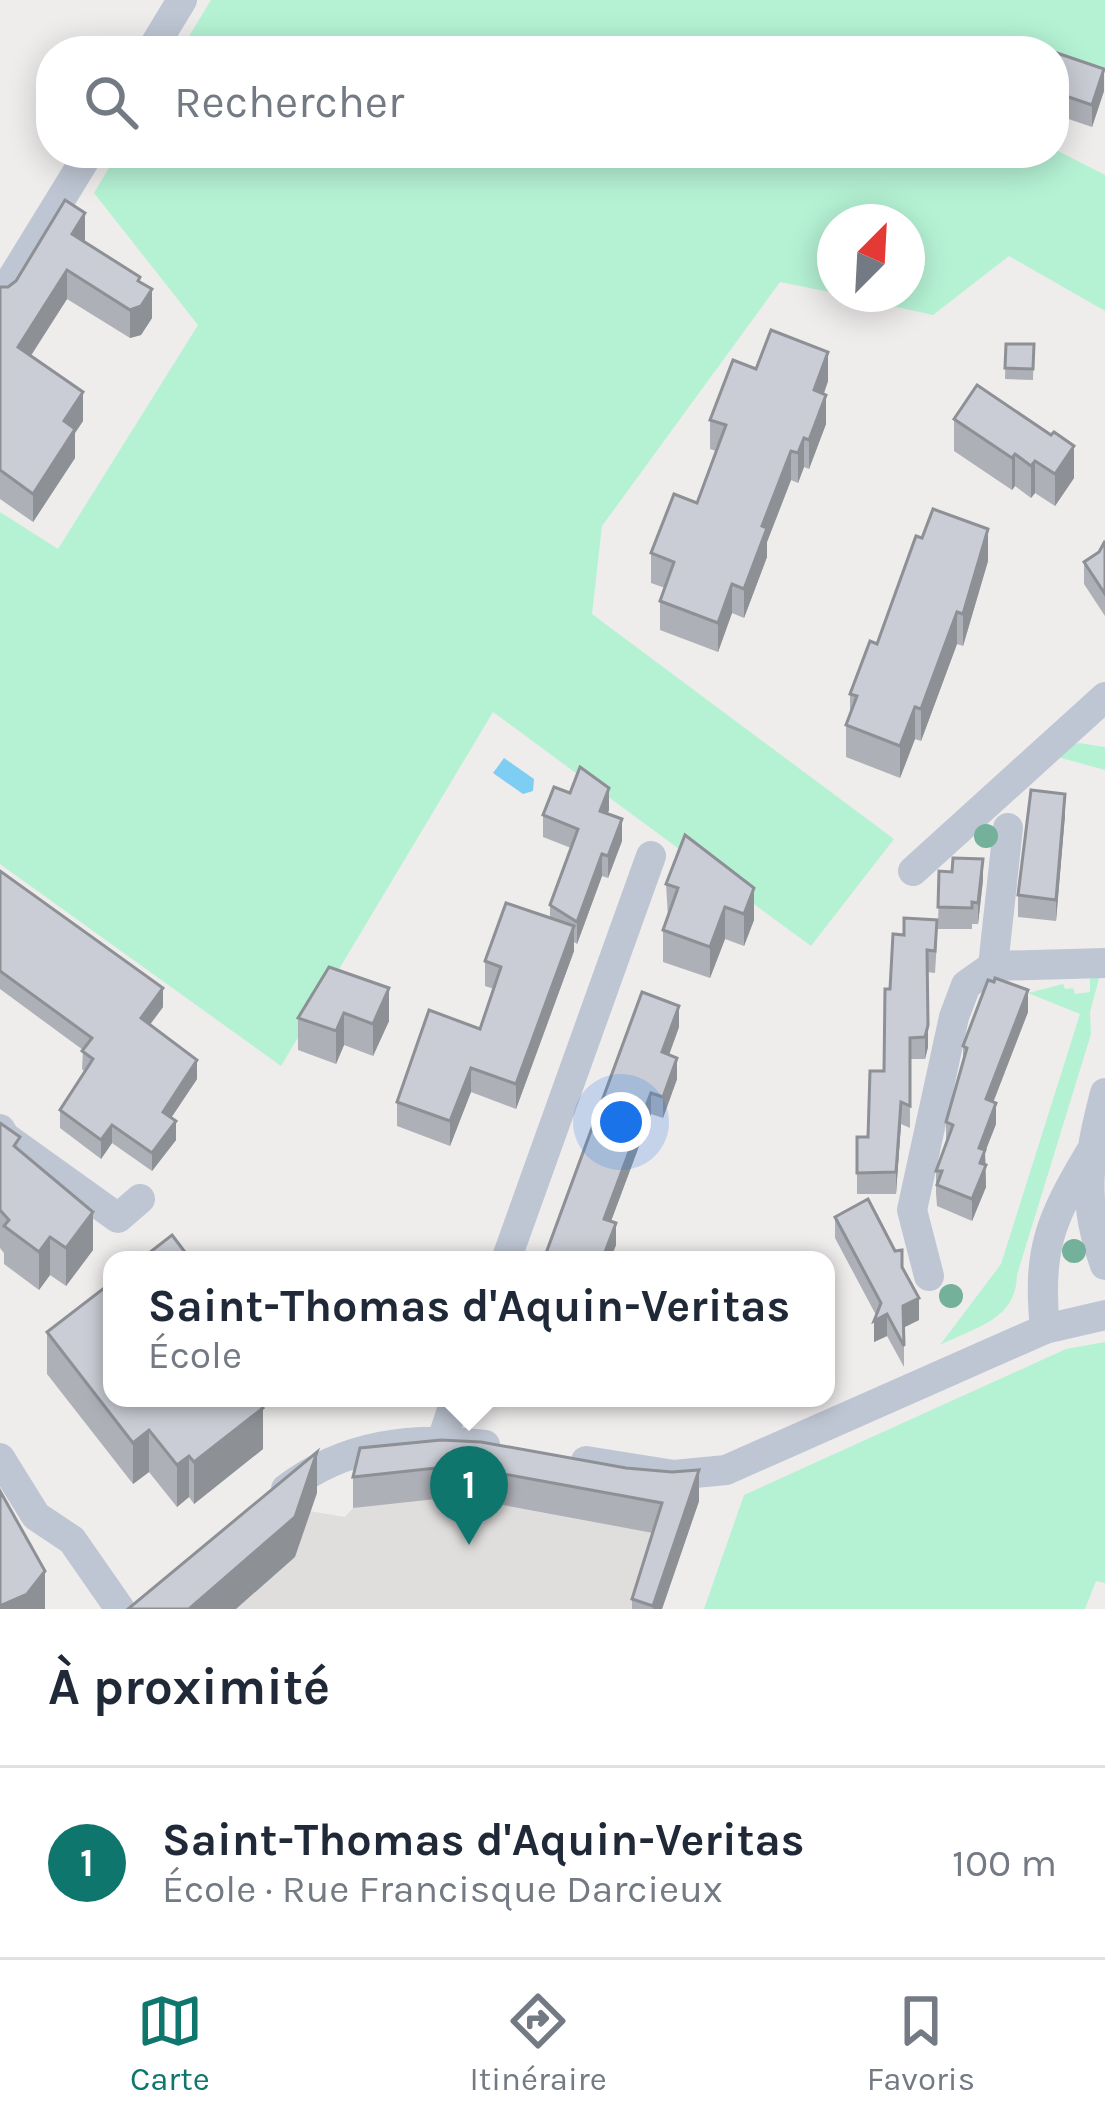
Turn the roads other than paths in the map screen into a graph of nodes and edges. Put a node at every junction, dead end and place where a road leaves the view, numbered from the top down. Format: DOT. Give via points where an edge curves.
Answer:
graph roads {
  1 [pos="182,0"];
  2 [pos="160,36"];
  3 [pos="80,168"];
  4 [pos="0,298"];
  5 [pos="1105,698"];
  6 [pos="1008,828"];
  7 [pos="651,856"];
  8 [pos="913,871"];
  9 [pos="1105,963"];
  10 [pos="993,966"];
  11 [pos="1105,1094"];
  12 [pos="0,1129"];
  13 [pos="1090,1153"];
  14 [pos="140,1198"];
  15 [pos="509,1251"];
  16 [pos="1105,1265"];
  17 [pos="929,1276"];
  18 [pos="1105,1316"];
  19 [pos="1045,1329"];
  20 [pos="453,1407"];
  21 [pos="442,1440"];
  22 [pos="506,1447"];
  23 [pos="0,1457"];
  24 [pos="566,1458"];
  25 [pos="256,1514"];
  26 [pos="120,1609"];
  1 -- 2 [label="street"];
  3 -- 4 [label="street"];
  5 -- 8 [label="street"];
  6 -- 10 [label="street"];
  7 -- 15 [label="street"];
  9 -- 10 [label="street"];
  10 -- 17 [label="street" via="965,986 954,1018 912,1210"];
  11 -- 13 [label="street"];
  12 -- 14 [label="street" via="118,1218"];
  13 -- 16 [label="street" via="1090,1226"];
  13 -- 19 [label="street" via="1059,1205 1042,1261"];
  18 -- 19 [label="street"];
  19 -- 24 [label="street" via="726,1470 674,1475"];
  20 -- 21 [label="street"];
  21 -- 22 [label="street"];
  21 -- 25 [label="street" via="333,1459"];
  23 -- 26 [label="street" via="36,1516 72,1540"];
}
